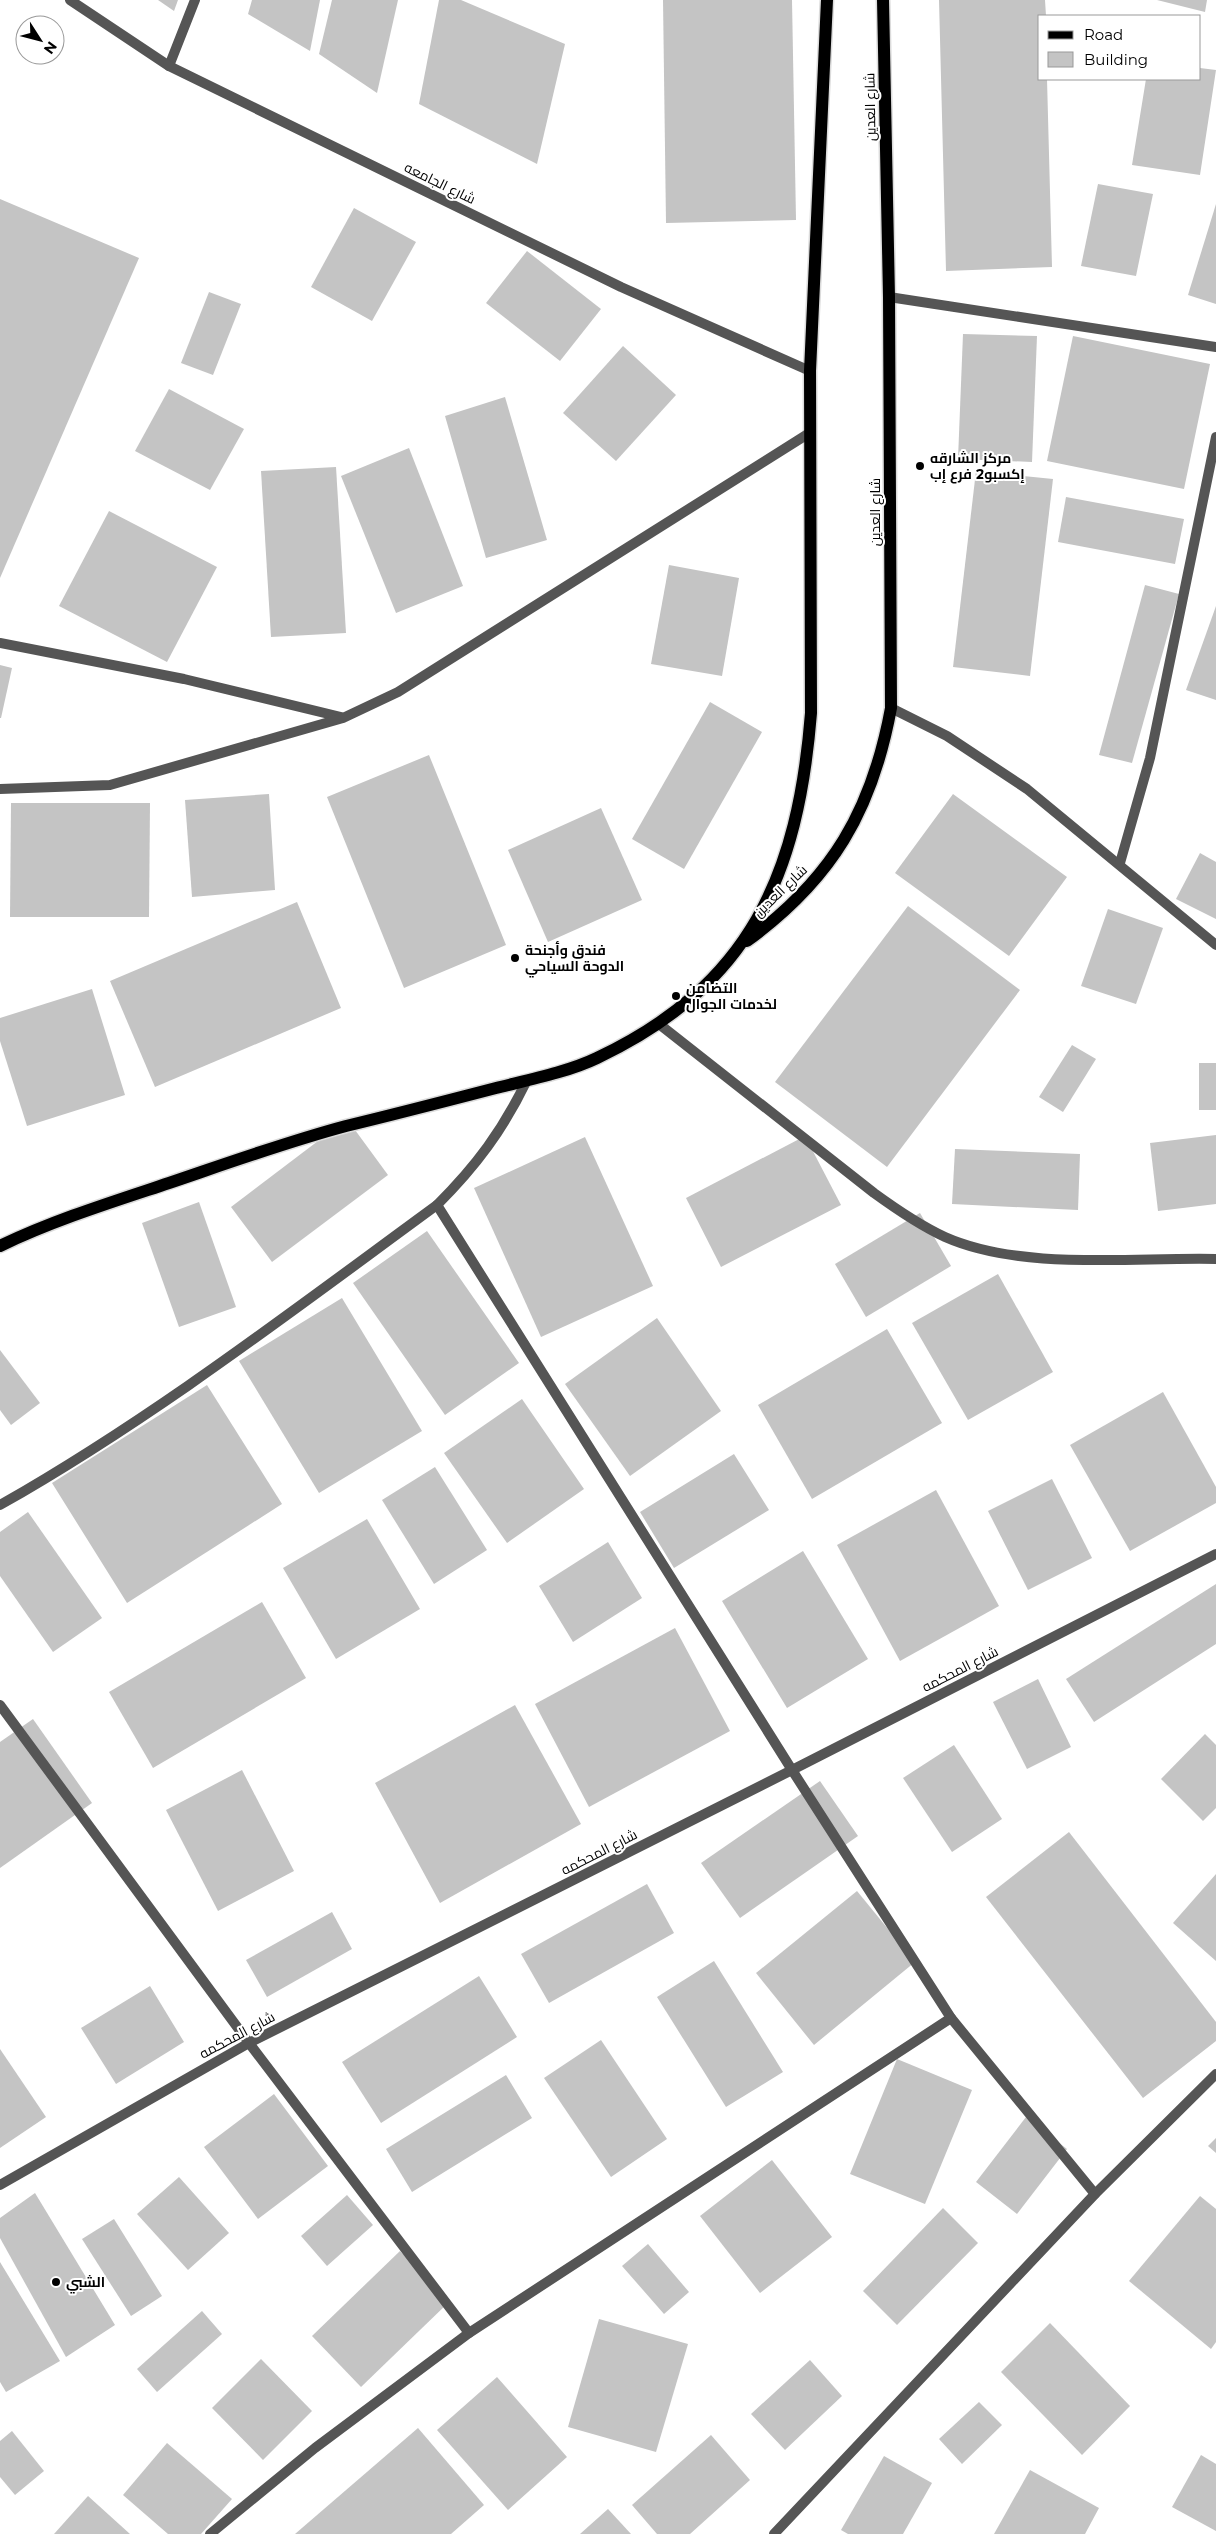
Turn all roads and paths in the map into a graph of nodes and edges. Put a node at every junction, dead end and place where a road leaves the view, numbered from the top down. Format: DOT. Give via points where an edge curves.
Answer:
graph roads {
  1 [pos="70,0"];
  2 [pos="195,0"];
  3 [pos="827,0"];
  4 [pos="883,0"];
  5 [pos="169,66"];
  6 [pos="889,297"];
  7 [pos="1216,347"];
  8 [pos="810,371"];
  9 [pos="810,432"];
  10 [pos="1216,437"];
  11 [pos="0,643"];
  12 [pos="891,708"];
  13 [pos="343,718"];
  14 [pos="0,789"];
  15 [pos="1120,864"];
  16 [pos="742,944"];
  17 [pos="1216,944"];
  18 [pos="659,1024"];
  19 [pos="527,1080"];
  20 [pos="437,1205"];
  21 [pos="0,1246"];
  22 [pos="1216,1259"];
  23 [pos="0,1505"];
  24 [pos="1216,1554"];
  25 [pos="0,1705"];
  26 [pos="792,1770"];
  27 [pos="951,2018"];
  28 [pos="249,2043"];
  29 [pos="1216,2074"];
  30 [pos="0,2185"];
  31 [pos="1095,2194"];
  32 [pos="469,2333"];
  33 [pos="210,2534"];
  34 [pos="774,2534"];
  1 -- 5 [label="street, شارع الجامعه"];
  2 -- 5 [label="street"];
  3 -- 8 [label="main road, شارع العدين"];
  4 -- 6 [label="main road, شارع العدين"];
  5 -- 8 [label="street, شارع الجامعه" via="621,287"];
  6 -- 7 [label="street"];
  6 -- 12 [label="main road, شارع العدين"];
  8 -- 9 [label="main road, شارع العدين"];
  9 -- 13 [label="street" via="398,692"];
  9 -- 16 [label="main road, شارع العدين" via="811,713 803,789 794,832 780,870 764,908"];
  10 -- 15 [label="street" via="1150,758"];
  11 -- 13 [label="street" via="184,679"];
  12 -- 15 [label="street" via="947,736 1027,789"];
  12 -- 16 [label="main road, شارع العدين" via="884,747 871,785 855,822 834,856 808,889 783,913"];
  13 -- 14 [label="street" via="110,785"];
  15 -- 17 [label="street"];
  16 -- 18 [label="main road" via="704,987"];
  18 -- 19 [label="main road" via="596,1059"];
  18 -- 22 [label="street" via="874,1193 904,1215 946,1237 1000,1254 1065,1259"];
  19 -- 20 [label="street" via="489,1148"];
  19 -- 21 [label="main road" via="302,1137 42,1226"];
  20 -- 23 [label="street" via="174,1394"];
  20 -- 26 [label="street"];
  24 -- 26 [label="street, شارع المحكمه"];
  25 -- 28 [label="street"];
  26 -- 27 [label="street"];
  26 -- 28 [label="street, شارع المحكمه"];
  27 -- 31 [label="street"];
  27 -- 32 [label="street"];
  28 -- 30 [label="street, شارع المحكمه"];
  28 -- 32 [label="street"];
  29 -- 31 [label="street"];
  31 -- 34 [label="street"];
  32 -- 33 [label="street" via="315,2448"];
}
